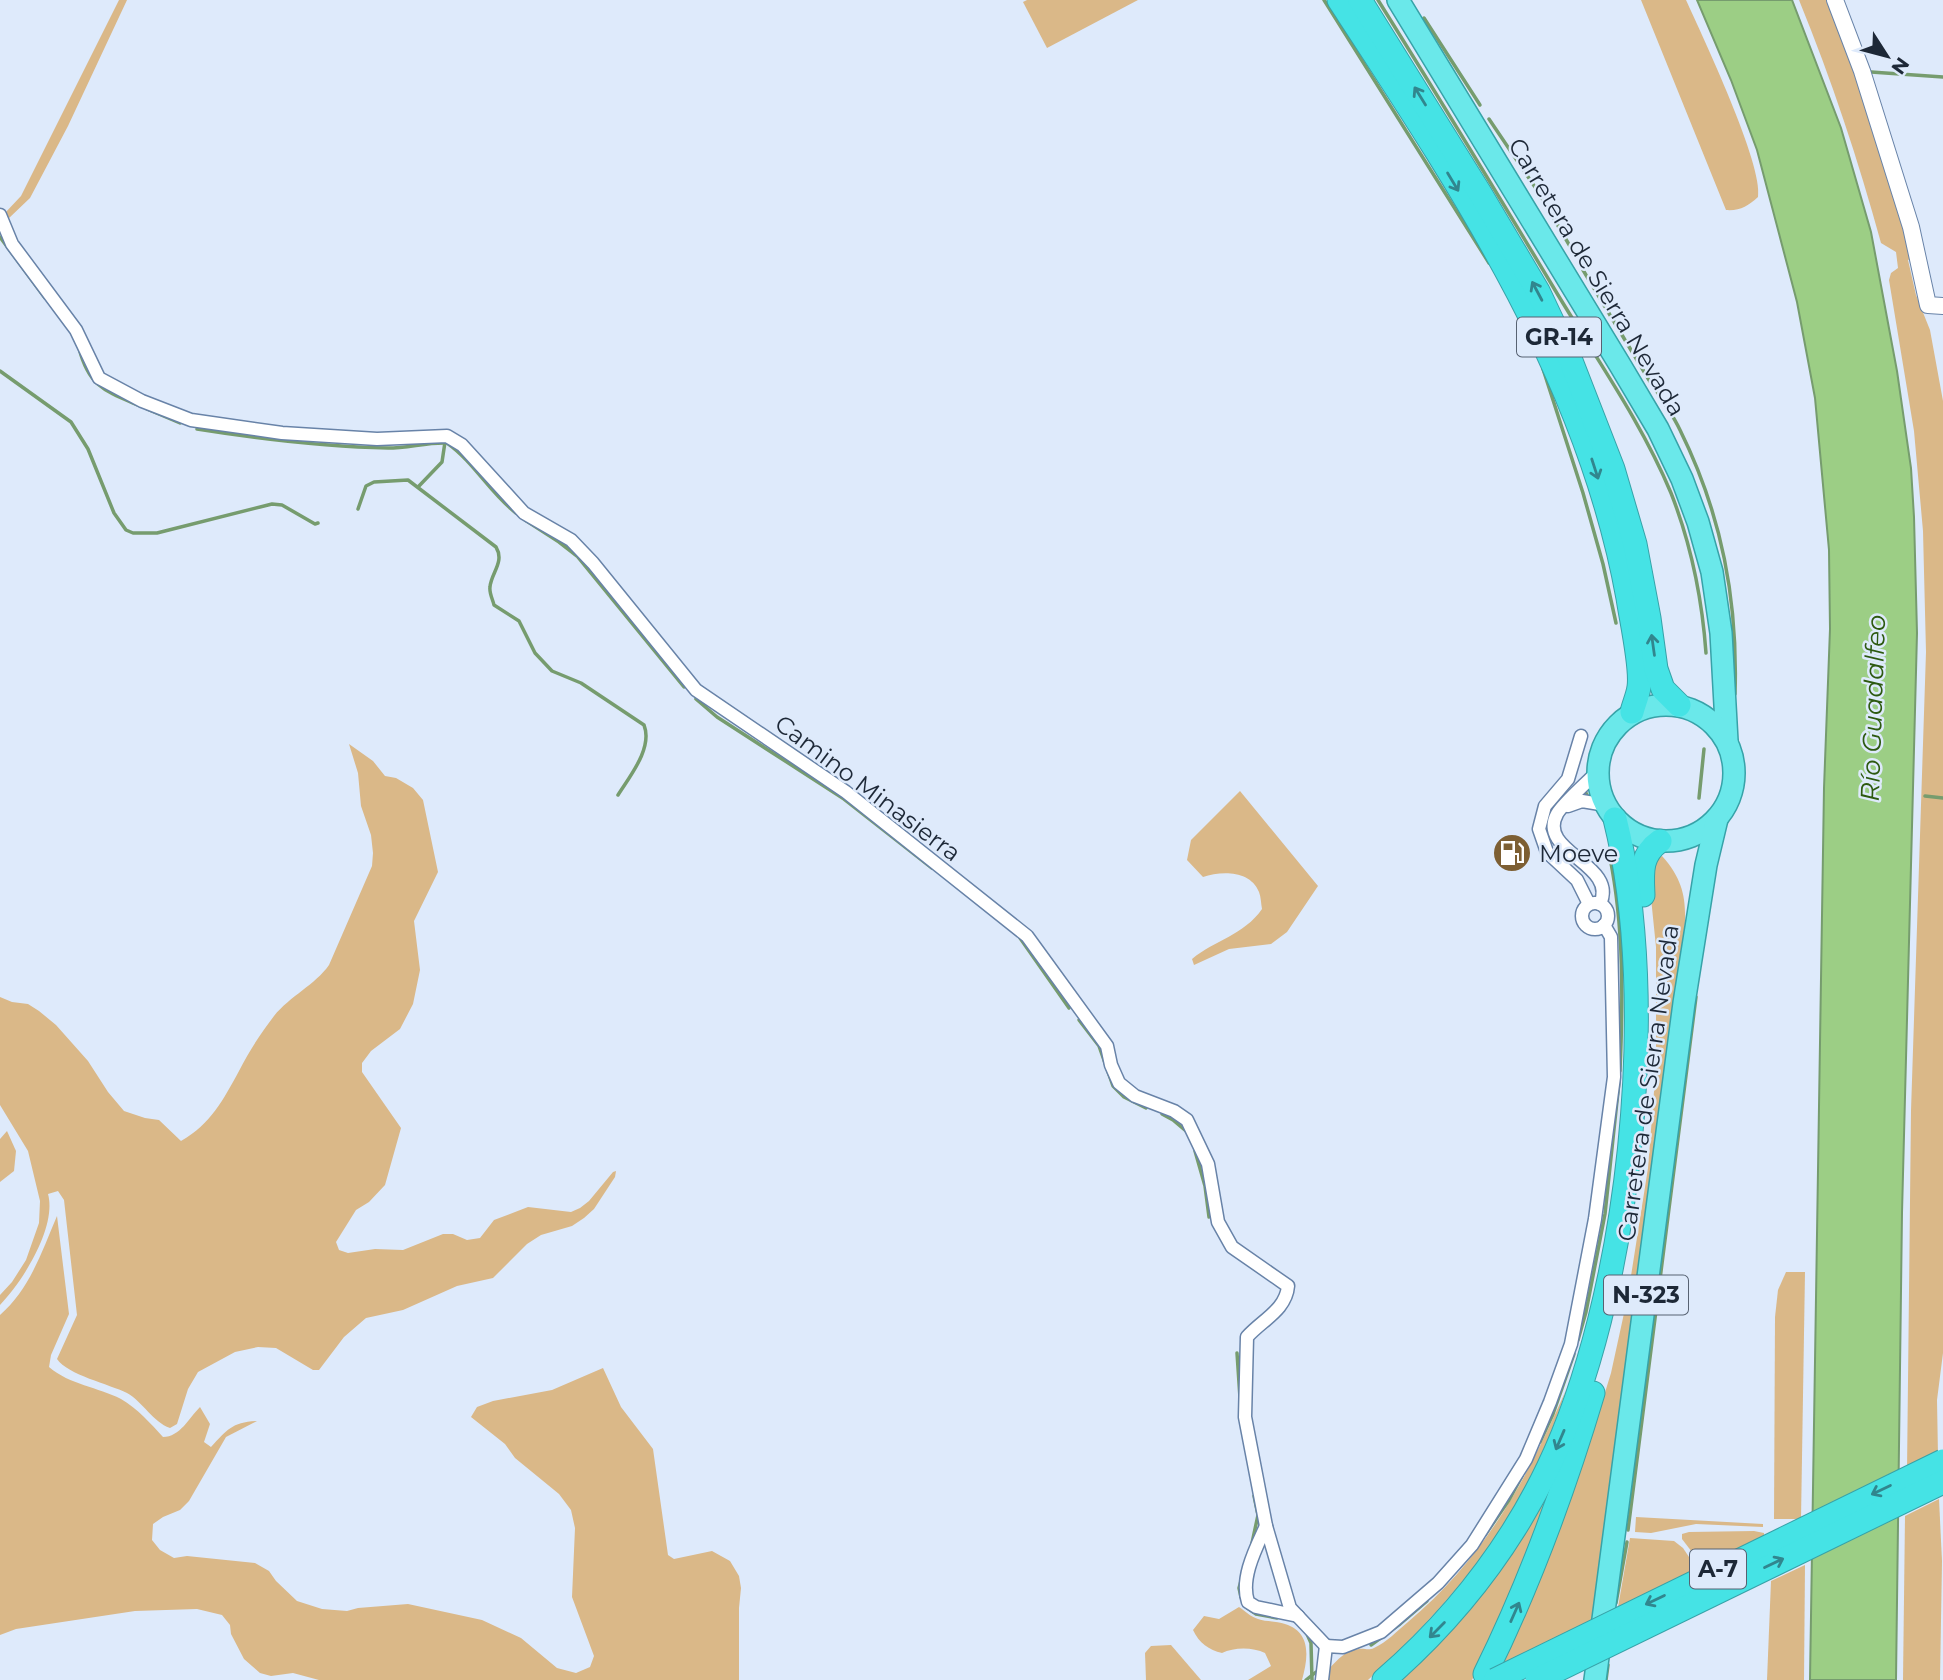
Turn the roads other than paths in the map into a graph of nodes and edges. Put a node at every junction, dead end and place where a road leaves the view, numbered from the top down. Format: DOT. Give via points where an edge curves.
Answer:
graph roads {
  1 [pos="1339,0"];
  2 [pos="1360,0"];
  3 [pos="1398,0"];
  4 [pos="1835,0"];
  5 [pos="0,215"];
  6 [pos="1936,305"];
  7 [pos="1722,680"];
  8 [pos="1688,708"];
  9 [pos="1632,712"];
  10 [pos="1581,736"];
  11 [pos="1727,741"];
  12 [pos="1598,771"];
  13 [pos="1564,807"];
  14 [pos="1611,812"];
  15 [pos="1717,819"];
  16 [pos="1670,840"];
  17 [pos="1594,904"];
  18 [pos="1698,910"];
  19 [pos="1604,925"];
  20 [pos="1943,1461"];
  21 [pos="1943,1482"];
  22 [pos="1266,1526"];
  23 [pos="1298,1616"];
  24 [pos="1326,1646"];
  25 [pos="1490,1677"];
  26 [pos="1322,1680"];
  27 [pos="1384,1680"];
  28 [pos="1537,1680"];
  29 [pos="1595,1680"];
  1 -- 9 [label="highway, GR-14, one-way" via="1498,256 1572,405 1624,576 1640,684"];
  8 -- 2 [label="highway, GR-14, one-way" via="1663,689 1656,669 1631,532 1613,469 1571,361 1538,292 1480,192"];
  3 -- 7 [label="highway, Carretera de Sierra Nevada" via="1627,375 1676,466 1712,572"];
  4 -- 6 [label="street"];
  5 -- 22 [label="street, Camino Minasierra" via="12,244 76,330 99,378 142,401 191,420 282,433 377,439 447,436 462,445 524,513 571,540 593,563 696,690 846,792 1027,936 1107,1046 1119,1083 1135,1096 1187,1120 1208,1164 1218,1222 1232,1247 1287,1286 1274,1314 1247,1337 1245,1350 1245,1417"];
  7 -- 8 [label="highway" via="1717,699 1706,708"];
  7 -- 11 [label="highway, Carretera de Sierra Nevada"];
  8 -- 9 [label="highway" via="1654,705"];
  8 -- 11 [label="highway" via="1714,725"];
  9 -- 12 [label="highway" via="1614,728 1602,748"];
  10 -- 17 [label="street" via="1568,779 1545,806 1539,829 1547,852"];
  11 -- 15 [label="highway" via="1734,784"];
  12 -- 13 [label="street"];
  12 -- 14 [label="highway" via="1600,790"];
  13 -- 14 [label="street" via="1582,801"];
  13 -- 17 [label="street" via="1557,814 1555,832 1558,841 1584,862 1601,884 1602,898"];
  14 -- 16 [label="highway" via="1639,835"];
  14 -- 27 [label="highway, one-way" via="1632,907 1635,1055 1621,1204 1593,1344 1572,1412 1517,1524 1447,1620"];
  15 -- 16 [label="highway" via="1700,831"];
  15 -- 18 [label="highway, Carretera de Sierra Nevada / N-323"];
  16 -- 18 [label="highway, Carretera de Sierra Nevada / N-323" via="1697,857"];
  25 -- 16 [label="highway, one-way" via="1556,1512 1611,1327 1627,1245 1645,1095 1647,995 1641,868 1652,846"];
  17 -- 19 [label="street" via="1608,913"];
  17 -- 19 [label="street" via="1583,911 1584,923 1594,928"];
  18 -- 29 [label="highway, Carretera de Sierra Nevada / N-323"];
  19 -- 24 [label="street" via="1611,937 1614,1077 1595,1219 1573,1332 1550,1402 1526,1460 1472,1545 1438,1583 1381,1632 1343,1647"];
  20 -- 25 [label="highway, A-7, one-way, bridge"];
  28 -- 21 [label="highway, A-7, one-way, bridge"];
  22 -- 23 [label="street, Camino Minasierra" via="1290,1608"];
  22 -- 23 [label="street" via="1244,1591 1248,1602"];
  23 -- 24 [label="street, Camino Minasierra"];
  24 -- 26 [label="street"];
}
